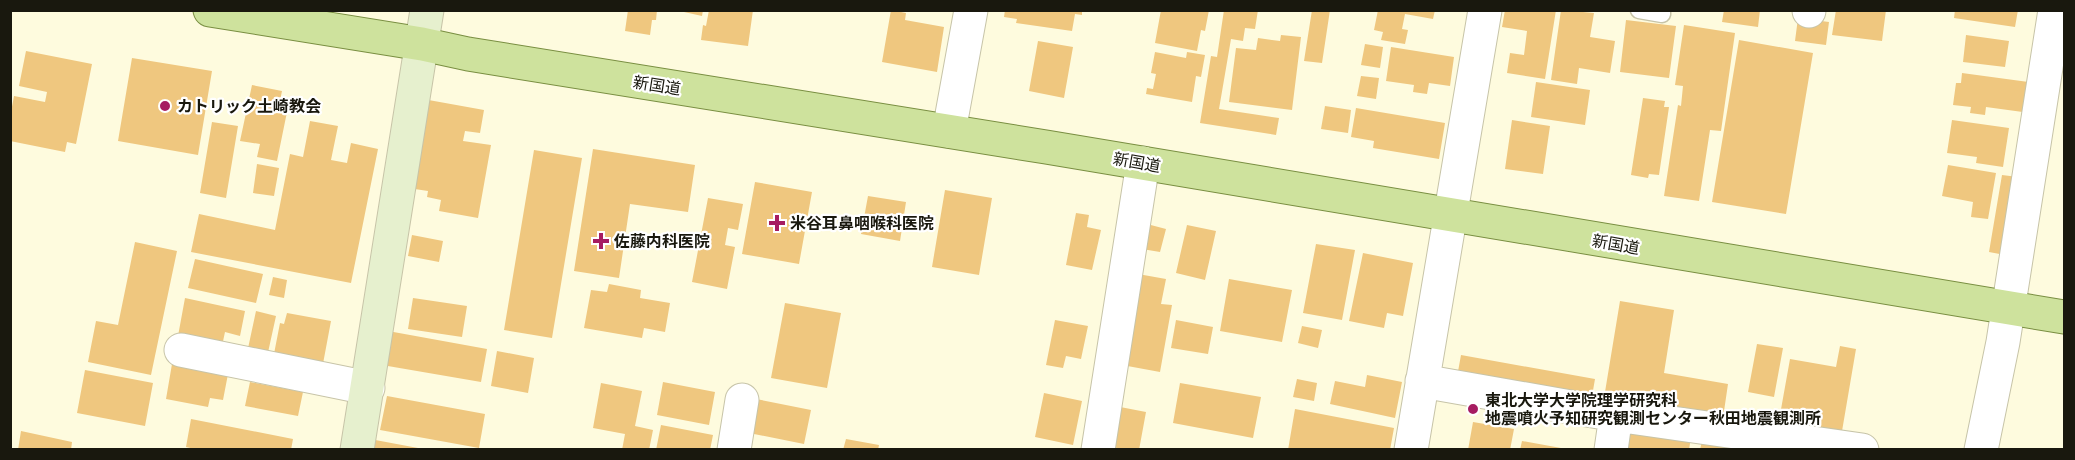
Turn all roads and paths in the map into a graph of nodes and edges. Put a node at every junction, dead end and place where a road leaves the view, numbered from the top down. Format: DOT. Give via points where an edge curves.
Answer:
graph roads {
  1 [pos="210,10"];
  2 [pos="427,10"];
  3 [pos="971,10"];
  4 [pos="1485,10"];
  5 [pos="1639,10"];
  6 [pos="1662,10"];
  7 [pos="2055,10"];
  8 [pos="422,44"];
  9 [pos="949,131"];
  10 [pos="1143,163"];
  11 [pos="1451,216"];
  12 [pos="2007,309"];
  13 [pos="2064,317"];
  14 [pos="181,350"];
  15 [pos="1422,381"];
  16 [pos="368,388"];
  17 [pos="742,400"];
  18 [pos="1617,415"];
  19 [pos="1793,445"];
  20 [pos="357,450"];
  21 [pos="734,450"];
  22 [pos="1098,450"];
  23 [pos="1411,450"];
  24 [pos="1611,450"];
  25 [pos="1862,450"];
  26 [pos="1981,450"];
  1 -- 8 [label="main road, 新国道"];
  2 -- 8 [label="street"];
  3 -- 9 [label="street"];
  4 -- 11 [label="street"];
  5 -- 6 [label="lane" via="1662,14"];
  7 -- 12 [label="street"];
  8 -- 9 [label="main road, 新国道"];
  8 -- 16 [label="street"];
  9 -- 10 [label="main road, 新国道"];
  10 -- 11 [label="main road, 新国道"];
  10 -- 22 [label="street"];
  11 -- 12 [label="main road, 新国道"];
  11 -- 15 [label="street"];
  12 -- 13 [label="main road, 新国道"];
  12 -- 26 [label="street"];
  14 -- 16 [label="street"];
  15 -- 18 [label="street"];
  15 -- 23 [label="street"];
  16 -- 20 [label="street"];
  17 -- 21 [label="street"];
  18 -- 19 [label="street"];
  18 -- 24 [label="street"];
  19 -- 25 [label="street"];
}
